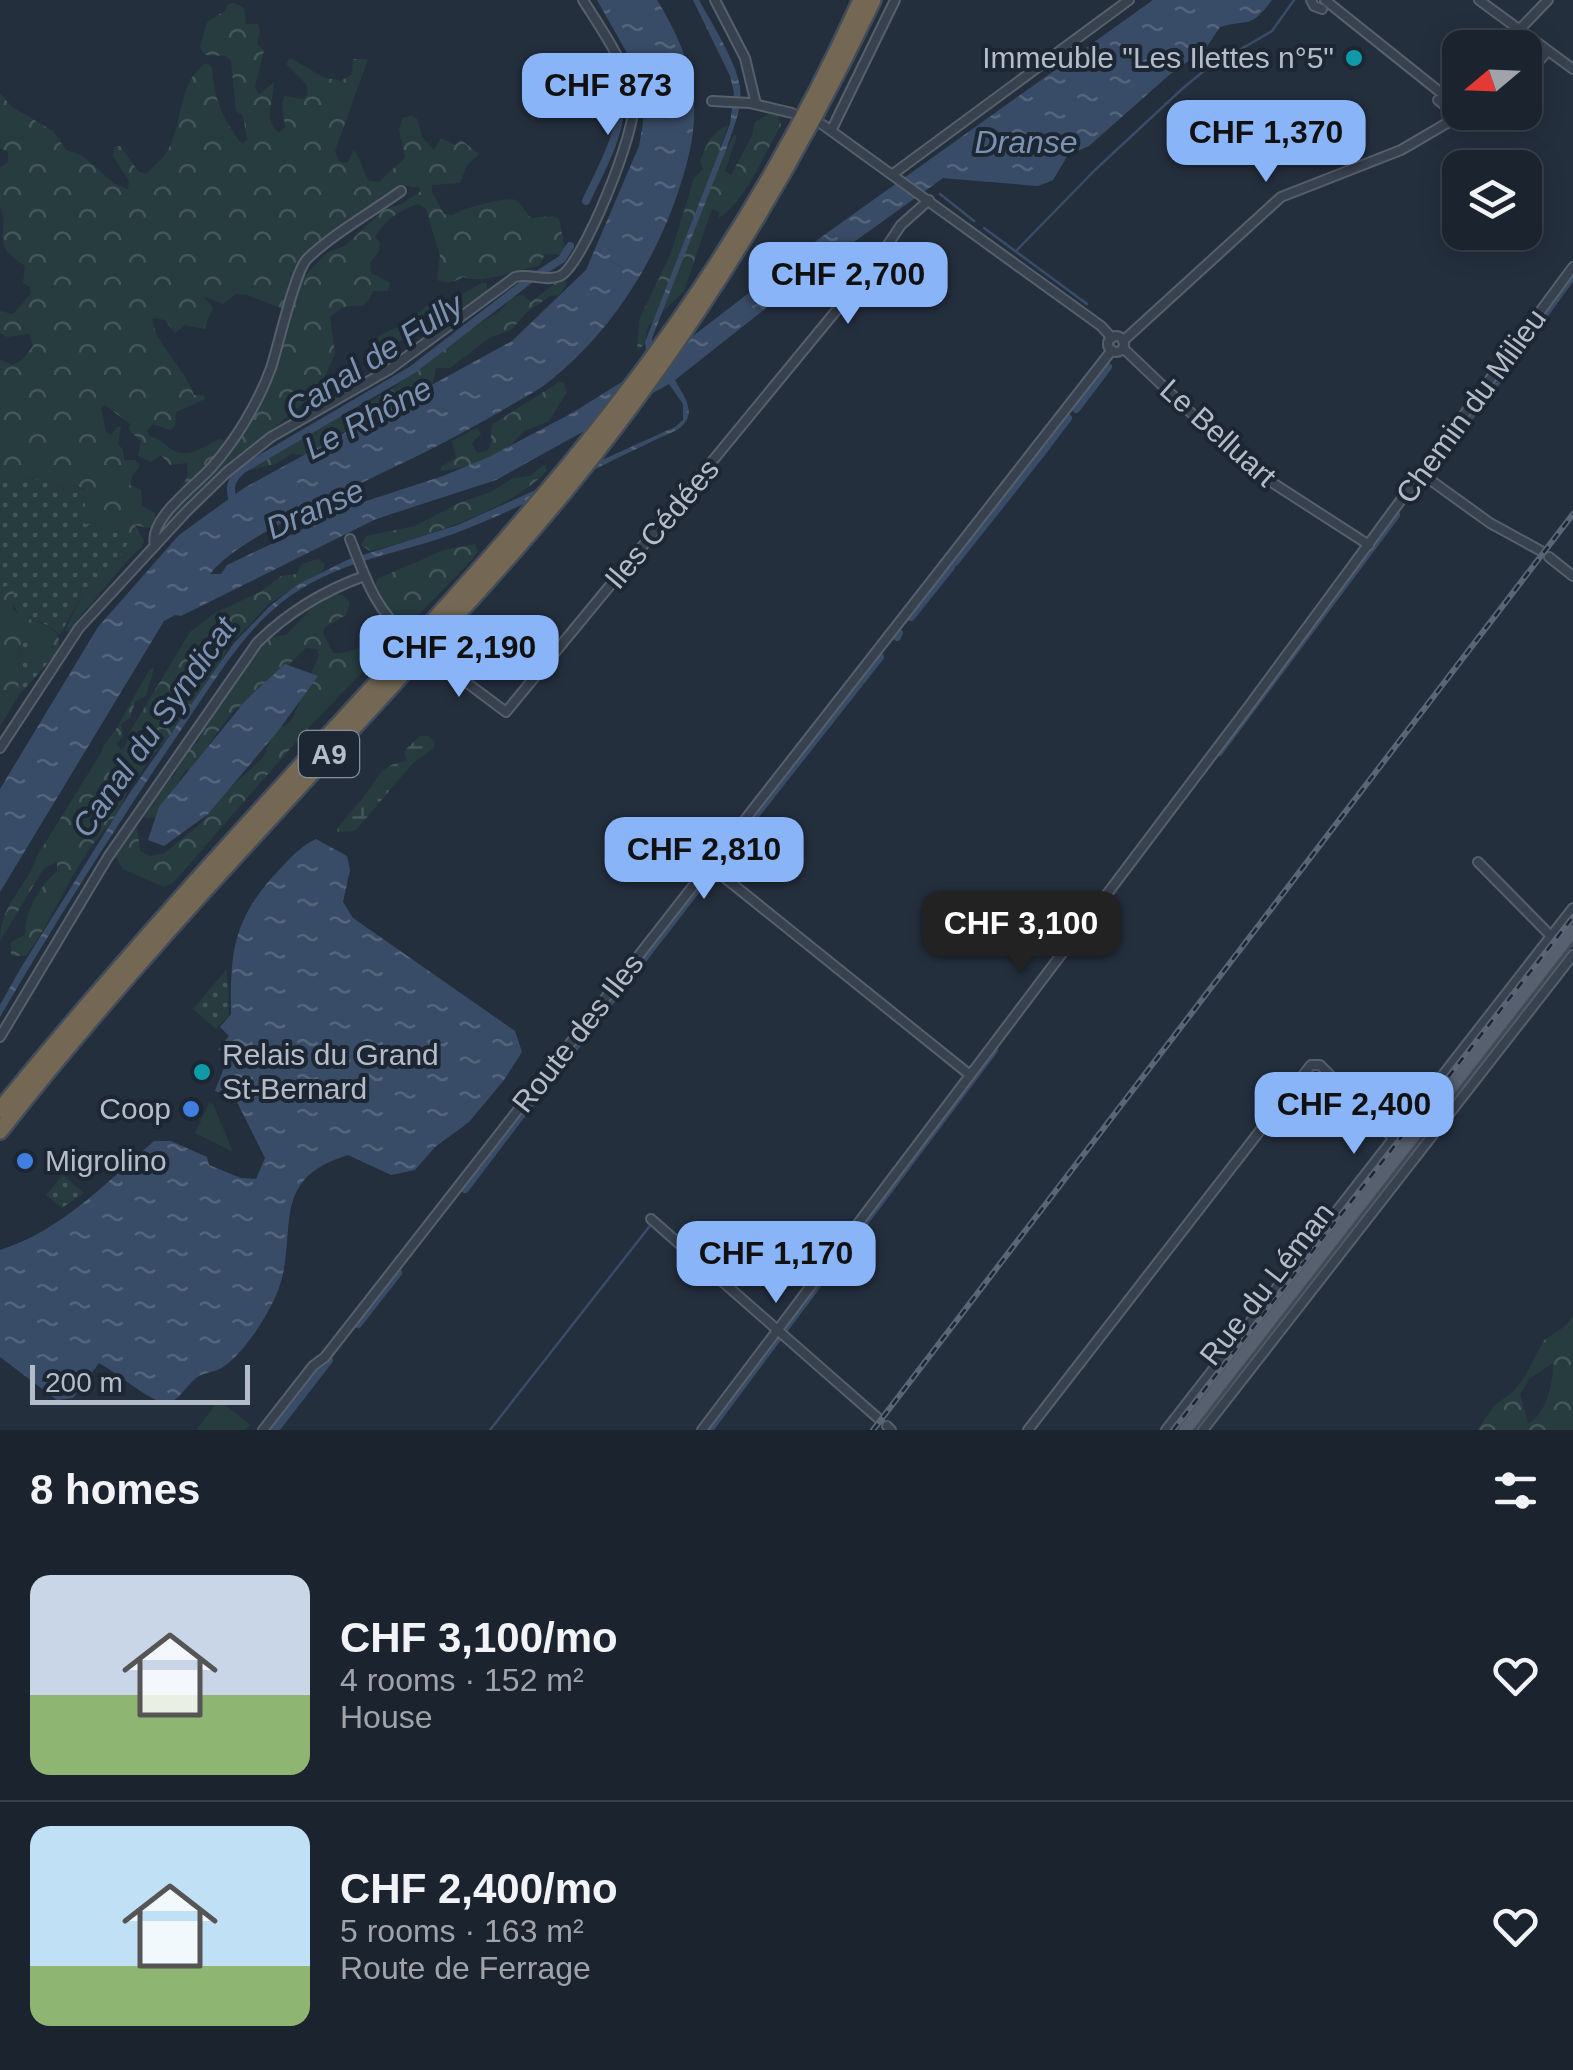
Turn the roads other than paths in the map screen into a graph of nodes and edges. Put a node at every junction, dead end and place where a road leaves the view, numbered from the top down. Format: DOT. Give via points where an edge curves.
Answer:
graph roads {
  1 [pos="583,0"];
  2 [pos="716,0"];
  3 [pos="861,0"];
  4 [pos="872,0"];
  5 [pos="895,0"];
  6 [pos="1129,0"];
  7 [pos="1479,0"];
  8 [pos="1548,0"];
  9 [pos="1318,2"];
  10 [pos="1520,30"];
  11 [pos="1542,46"];
  12 [pos="1548,51"];
  13 [pos="1542,58"];
  14 [pos="1573,69"];
  15 [pos="1442,95"];
  16 [pos="1438,100"];
  17 [pos="712,101"];
  18 [pos="1442,103"];
  19 [pos="751,104"];
  20 [pos="792,113"];
  21 [pos="1442,123"];
  22 [pos="896,176"];
  23 [pos="401,191"];
  24 [pos="926,198"];
  25 [pos="1573,267"];
  26 [pos="1112,338"];
  27 [pos="1123,344"];
  28 [pos="1112,350"];
  29 [pos="587,453"];
  30 [pos="1422,474"];
  31 [pos="352,543"];
  32 [pos="155,545"];
  33 [pos="1369,545"];
  34 [pos="363,573"];
  35 [pos="1573,576"];
  36 [pos="406,635"];
  37 [pos="434,658"];
  38 [pos="0,748"];
  39 [pos="1478,862"];
  40 [pos="709,865"];
  41 [pos="1573,908"];
  42 [pos="1573,931"];
  43 [pos="1551,936"];
  44 [pos="1573,955"];
  45 [pos="0,1037"];
  46 [pos="970,1075"];
  47 [pos="0,1110"];
  48 [pos="0,1131"];
  49 [pos="1392,1138"];
  50 [pos="650,1220"];
  51 [pos="777,1331"];
  52 [pos="886,1425"];
  53 [pos="263,1430"];
  54 [pos="702,1430"];
  55 [pos="1028,1430"];
  56 [pos="1166,1430"];
  57 [pos="1185,1430"];
  58 [pos="1203,1430"];
  1 -- 32 [label="street" via="618,56 634,115 582,251 567,272 510,280 371,381 271,437"];
  2 -- 19 [label="street" via="744,58"];
  3 -- 29 [label="highway, A9" via="777,164"];
  4 -- 29 [label="highway, A9" via="794,155 692,321"];
  5 -- 22 [label="street" via="827,127"];
  6 -- 22 [label="street"];
  7 -- 10 [label="street"];
  8 -- 10 [label="street"];
  9 -- 15 [label="street"];
  11 -- 12 [label="street"];
  12 -- 13 [label="street"];
  12 -- 14 [label="street"];
  16 -- 18 [label="street"];
  17 -- 19 [label="street"];
  19 -- 20 [label="street"];
  21 -- 27 [label="street" via="1400,150 1285,194"];
  22 -- 24 [label="street"];
  23 -- 32 [label="street" via="304,261 269,374 219,459 169,508 156,528"];
  24 -- 26 [label="street"];
  24 -- 37 [label="street, Iles Cédées" via="506,712"];
  25 -- 30 [label="street, Chemin du Milieu"];
  26 -- 27 [label="street"];
  26 -- 28 [label="street"];
  27 -- 28 [label="street"];
  27 -- 33 [label="street, Le Belluart" via="1248,467"];
  28 -- 40 [label="street, Route des Iles"];
  29 -- 47 [label="highway, A9" via="119,968"];
  29 -- 48 [label="highway, A9" via="493,575 152,950"];
  30 -- 33 [label="street, Chemin du Milieu"];
  30 -- 35 [label="street"];
  31 -- 34 [label="street"];
  32 -- 38 [label="street" via="79,628"];
  33 -- 46 [label="street, Chemin du Milieu"];
  34 -- 36 [label="street" via="381,610"];
  34 -- 45 [label="street" via="307,602 258,643 108,857"];
  39 -- 43 [label="street"];
  40 -- 46 [label="street"];
  40 -- 53 [label="street, Route des Iles"];
  41 -- 43 [label="street"];
  42 -- 57 [label="main road, Rue du Léman"];
  43 -- 49 [label="street"];
  44 -- 58 [label="street"];
  46 -- 51 [label="street, Chemin du Milieu"];
  49 -- 55 [label="street" via="1320,1064 1311,1064"];
  49 -- 56 [label="street"];
  50 -- 51 [label="street"];
  51 -- 52 [label="street"];
  51 -- 54 [label="street, Chemin du Milieu"];
}
